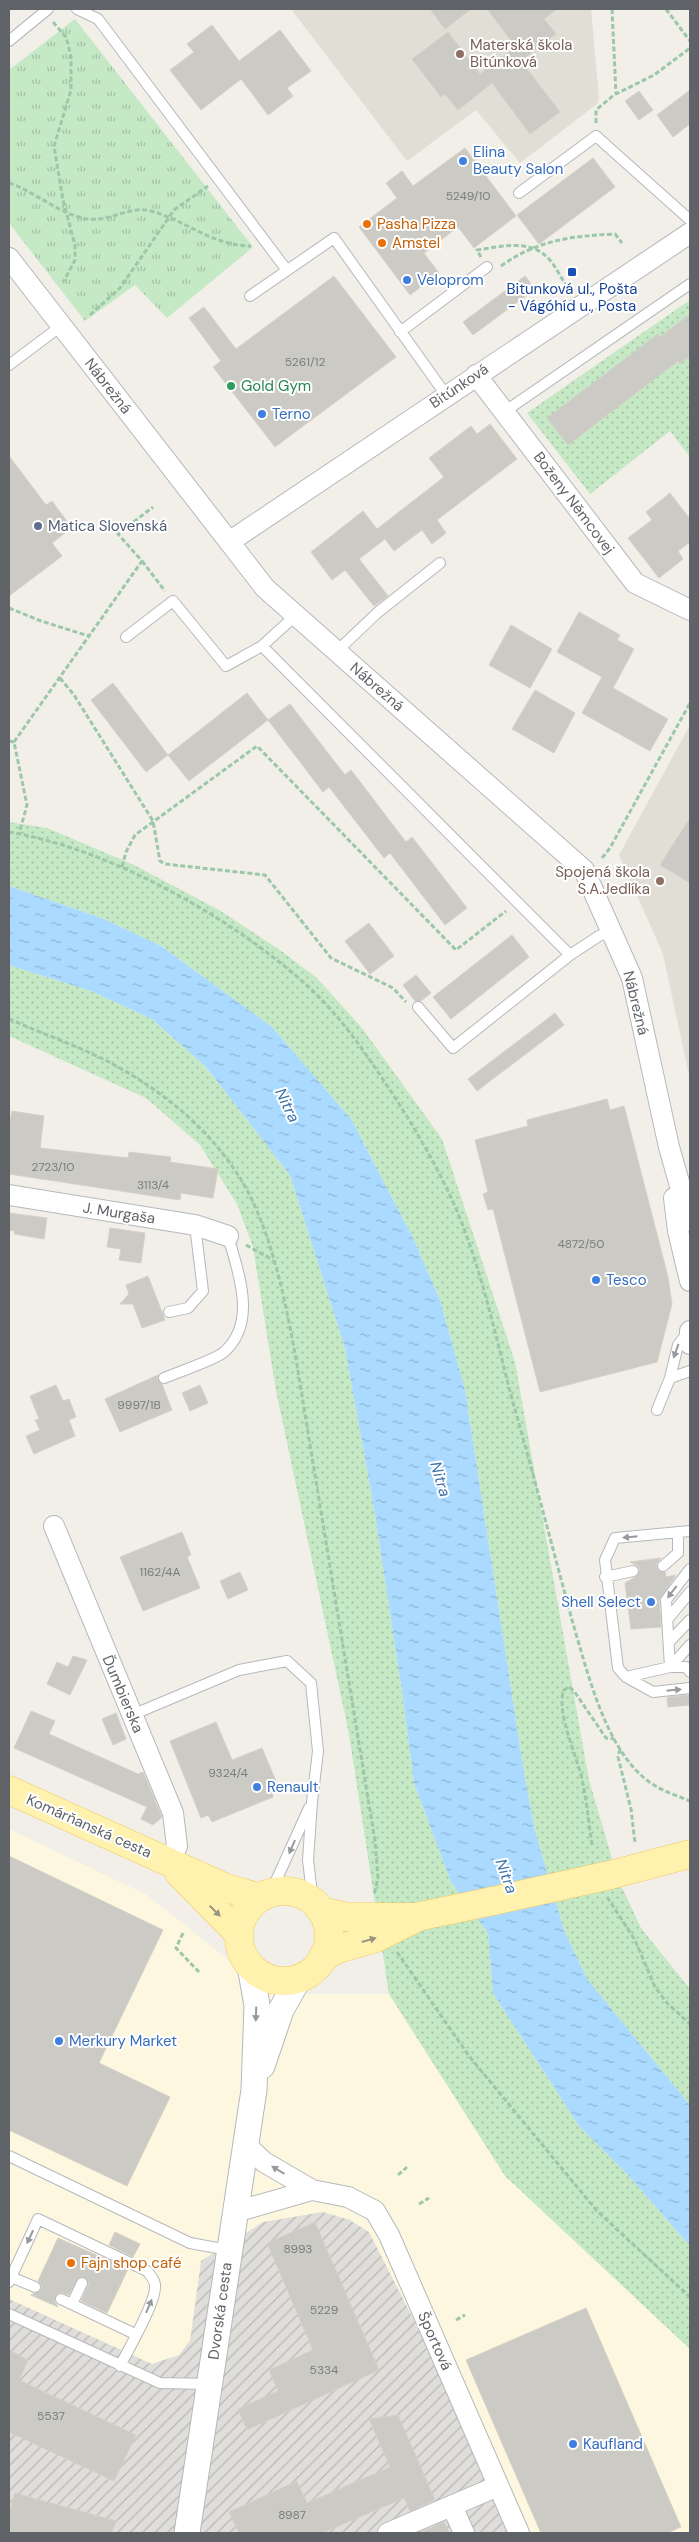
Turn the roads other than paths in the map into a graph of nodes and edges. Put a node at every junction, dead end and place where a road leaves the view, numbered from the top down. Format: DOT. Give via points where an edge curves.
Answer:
graph roads {
  1 [pos="77,9"];
  2 [pos="46,10"];
  3 [pos="9,41"];
  4 [pos="519,193"];
  5 [pos="690,220"];
  6 [pos="690,233"];
  7 [pos="9,258"];
  8 [pos="286,269"];
  9 [pos="490,269"];
  10 [pos="690,284"];
  11 [pos="250,296"];
  12 [pos="61,326"];
  13 [pos="400,332"];
  14 [pos="9,365"];
  15 [pos="476,375"];
  16 [pos="446,395"];
  17 [pos="504,412"];
  18 [pos="229,542"];
  19 [pos="440,563"];
  20 [pos="690,610"];
  21 [pos="296,615"];
  22 [pos="126,637"];
  23 [pos="262,646"];
  24 [pos="337,651"];
  25 [pos="612,931"];
  26 [pos="570,955"];
  27 [pos="418,1007"];
  28 [pos="669,1147"];
  29 [pos="9,1195"];
  30 [pos="690,1218"];
  31 [pos="195,1225"];
  32 [pos="228,1236"];
  33 [pos="690,1281"];
  34 [pos="170,1312"];
  35 [pos="690,1330"];
  36 [pos="690,1344"];
  37 [pos="690,1371"];
  38 [pos="164,1378"];
  39 [pos="670,1378"];
  40 [pos="657,1410"];
  41 [pos="54,1526"];
  42 [pos="690,1531"];
  43 [pos="678,1532"];
  44 [pos="663,1566"];
  45 [pos="690,1569"];
  46 [pos="633,1572"];
  47 [pos="605,1577"];
  48 [pos="690,1592"];
  49 [pos="667,1620"];
  50 [pos="690,1620"];
  51 [pos="669,1642"];
  52 [pos="690,1645"];
  53 [pos="670,1667"];
  54 [pos="690,1672"];
  55 [pos="626,1677"];
  56 [pos="690,1688"];
  57 [pos="132,1715"];
  58 [pos="9,1790"];
  59 [pos="312,1802"];
  60 [pos="689,1853"];
  61 [pos="169,1863"];
  62 [pos="265,1896"];
  63 [pos="317,1907"];
  64 [pos="416,1917"];
  65 [pos="239,1934"];
  66 [pos="323,1956"];
  67 [pos="250,1966"];
  68 [pos="299,1978"];
  69 [pos="254,2090"];
  70 [pos="246,2145"];
  71 [pos="9,2156"];
  72 [pos="312,2190"];
  73 [pos="235,2212"];
  74 [pos="228,2250"];
  75 [pos="10,2280"];
  76 [pos="82,2283"];
  77 [pos="35,2288"];
  78 [pos="62,2299"];
  79 [pos="72,2304"];
  80 [pos="9,2314"];
  81 [pos="136,2334"];
  82 [pos="120,2366"];
  83 [pos="210,2384"];
  84 [pos="498,2486"];
  85 [pos="452,2506"];
  86 [pos="187,2533"];
  87 [pos="388,2533"];
  88 [pos="464,2533"];
  89 [pos="519,2533"];
  1 -- 8 [label="lane" via="98,19"];
  2 -- 3 [label="lane"];
  4 -- 5 [label="lane" via="596,136"];
  6 -- 15 [label="street, Bitúnková"];
  7 -- 12 [label="street, Nábrežná"];
  8 -- 11 [label="lane"];
  8 -- 13 [label="lane" via="334,238"];
  9 -- 13 [label="lane"];
  10 -- 17 [label="lane"];
  12 -- 14 [label="lane"];
  12 -- 18 [label="street, Nábrežná"];
  13 -- 16 [label="lane"];
  15 -- 16 [label="street, Bitúnková"];
  15 -- 17 [label="street, Boženy Němcovej"];
  16 -- 18 [label="street, Bitúnková"];
  17 -- 20 [label="street, Boženy Němcovej" via="635,583"];
  18 -- 21 [label="street, Nábrežná" via="265,588"];
  19 -- 24 [label="lane" via="377,613"];
  21 -- 23 [label="lane"];
  21 -- 24 [label="street, Nábrežná"];
  22 -- 23 [label="lane" via="173,601 226,666"];
  23 -- 26 [label="lane"];
  24 -- 25 [label="street, Nábrežná" via="584,870"];
  25 -- 26 [label="lane"];
  25 -- 28 [label="street, Nábrežná" via="632,978"];
  26 -- 27 [label="lane" via="453,1048"];
  28 -- 30 [label="street, Nábrežná"];
  28 -- 33 [label="street, Nábrežná" via="678,1231"];
  29 -- 31 [label="street, J. Murgaša"];
  31 -- 32 [label="street, J. Murgaša"];
  31 -- 34 [label="lane" via="203,1291 188,1308"];
  32 -- 38 [label="lane" via="243,1290 242,1327 224,1352"];
  35 -- 36 [label="street"];
  35 -- 39 [label="lane, one-way" via="678,1345"];
  37 -- 39 [label="lane"];
  39 -- 40 [label="lane"];
  41 -- 57 [label="street, Ďumbierska"];
  42 -- 43 [label="lane"];
  43 -- 44 [label="lane" via="678,1554"];
  43 -- 47 [label="lane, one-way" via="615,1538 605,1560"];
  45 -- 49 [label="lane, one-way" via="666,1600"];
  46 -- 47 [label="lane"];
  47 -- 55 [label="lane" via="618,1668"];
  48 -- 49 [label="lane"];
  49 -- 51 [label="lane"];
  50 -- 51 [label="lane"];
  51 -- 53 [label="lane"];
  52 -- 53 [label="lane"];
  53 -- 54 [label="lane" via="686,1667"];
  53 -- 55 [label="lane"];
  55 -- 56 [label="lane, one-way" via="653,1692"];
  57 -- 59 [label="lane" via="239,1670 287,1661 311,1683 318,1751"];
  57 -- 61 [label="street, Ďumbierska" via="173,1813 177,1846"];
  58 -- 61 [label="main road, Komárňanská cesta"];
  59 -- 62 [label="lane, one-way"];
  59 -- 63 [label="lane" via="308,1860"];
  60 -- 64 [label="main road, bridge" via="608,1885"];
  61 -- 62 [label="main road, Komárňanská cesta" via="224,1887"];
  61 -- 65 [label="main road, Komárňanská cesta, one-way"];
  62 -- 63 [label="main road" via="292,1892"];
  62 -- 65 [label="main road" via="247,1910"];
  63 -- 64 [label="main road" via="347,1916"];
  63 -- 66 [label="main road" via="328,1934"];
  66 -- 64 [label="main road, one-way" via="376,1938"];
  65 -- 67 [label="main road" via="240,1948"];
  66 -- 68 [label="main road" via="311,1972"];
  67 -- 68 [label="main road" via="272,1980"];
  67 -- 69 [label="street, Dvorská cesta, one-way" via="257,2005"];
  68 -- 69 [label="street, Dvorská cesta" via="282,2010"];
  69 -- 70 [label="street, Dvorská cesta"];
  72 -- 70 [label="street, Športová, one-way" via="264,2162"];
  70 -- 73 [label="street, Dvorská cesta"];
  71 -- 74 [label="lane" via="190,2243"];
  72 -- 73 [label="street, Športová"];
  72 -- 84 [label="street, Športová" via="348,2197 375,2211 389,2235"];
  73 -- 74 [label="street, Dvorská cesta"];
  74 -- 83 [label="street, Dvorská cesta"];
  75 -- 77 [label="lane"];
  81 -- 75 [label="lane, one-way" via="155,2288 154,2279 148,2271 38,2218"];
  76 -- 79 [label="lane"];
  78 -- 79 [label="lane"];
  79 -- 81 [label="lane"];
  80 -- 82 [label="lane"];
  81 -- 82 [label="lane"];
  82 -- 83 [label="lane" via="160,2383"];
  83 -- 86 [label="street, Dvorská cesta"];
  84 -- 85 [label="street"];
  84 -- 89 [label="street, Športová"];
  85 -- 87 [label="street"];
  85 -- 88 [label="street"];
}
